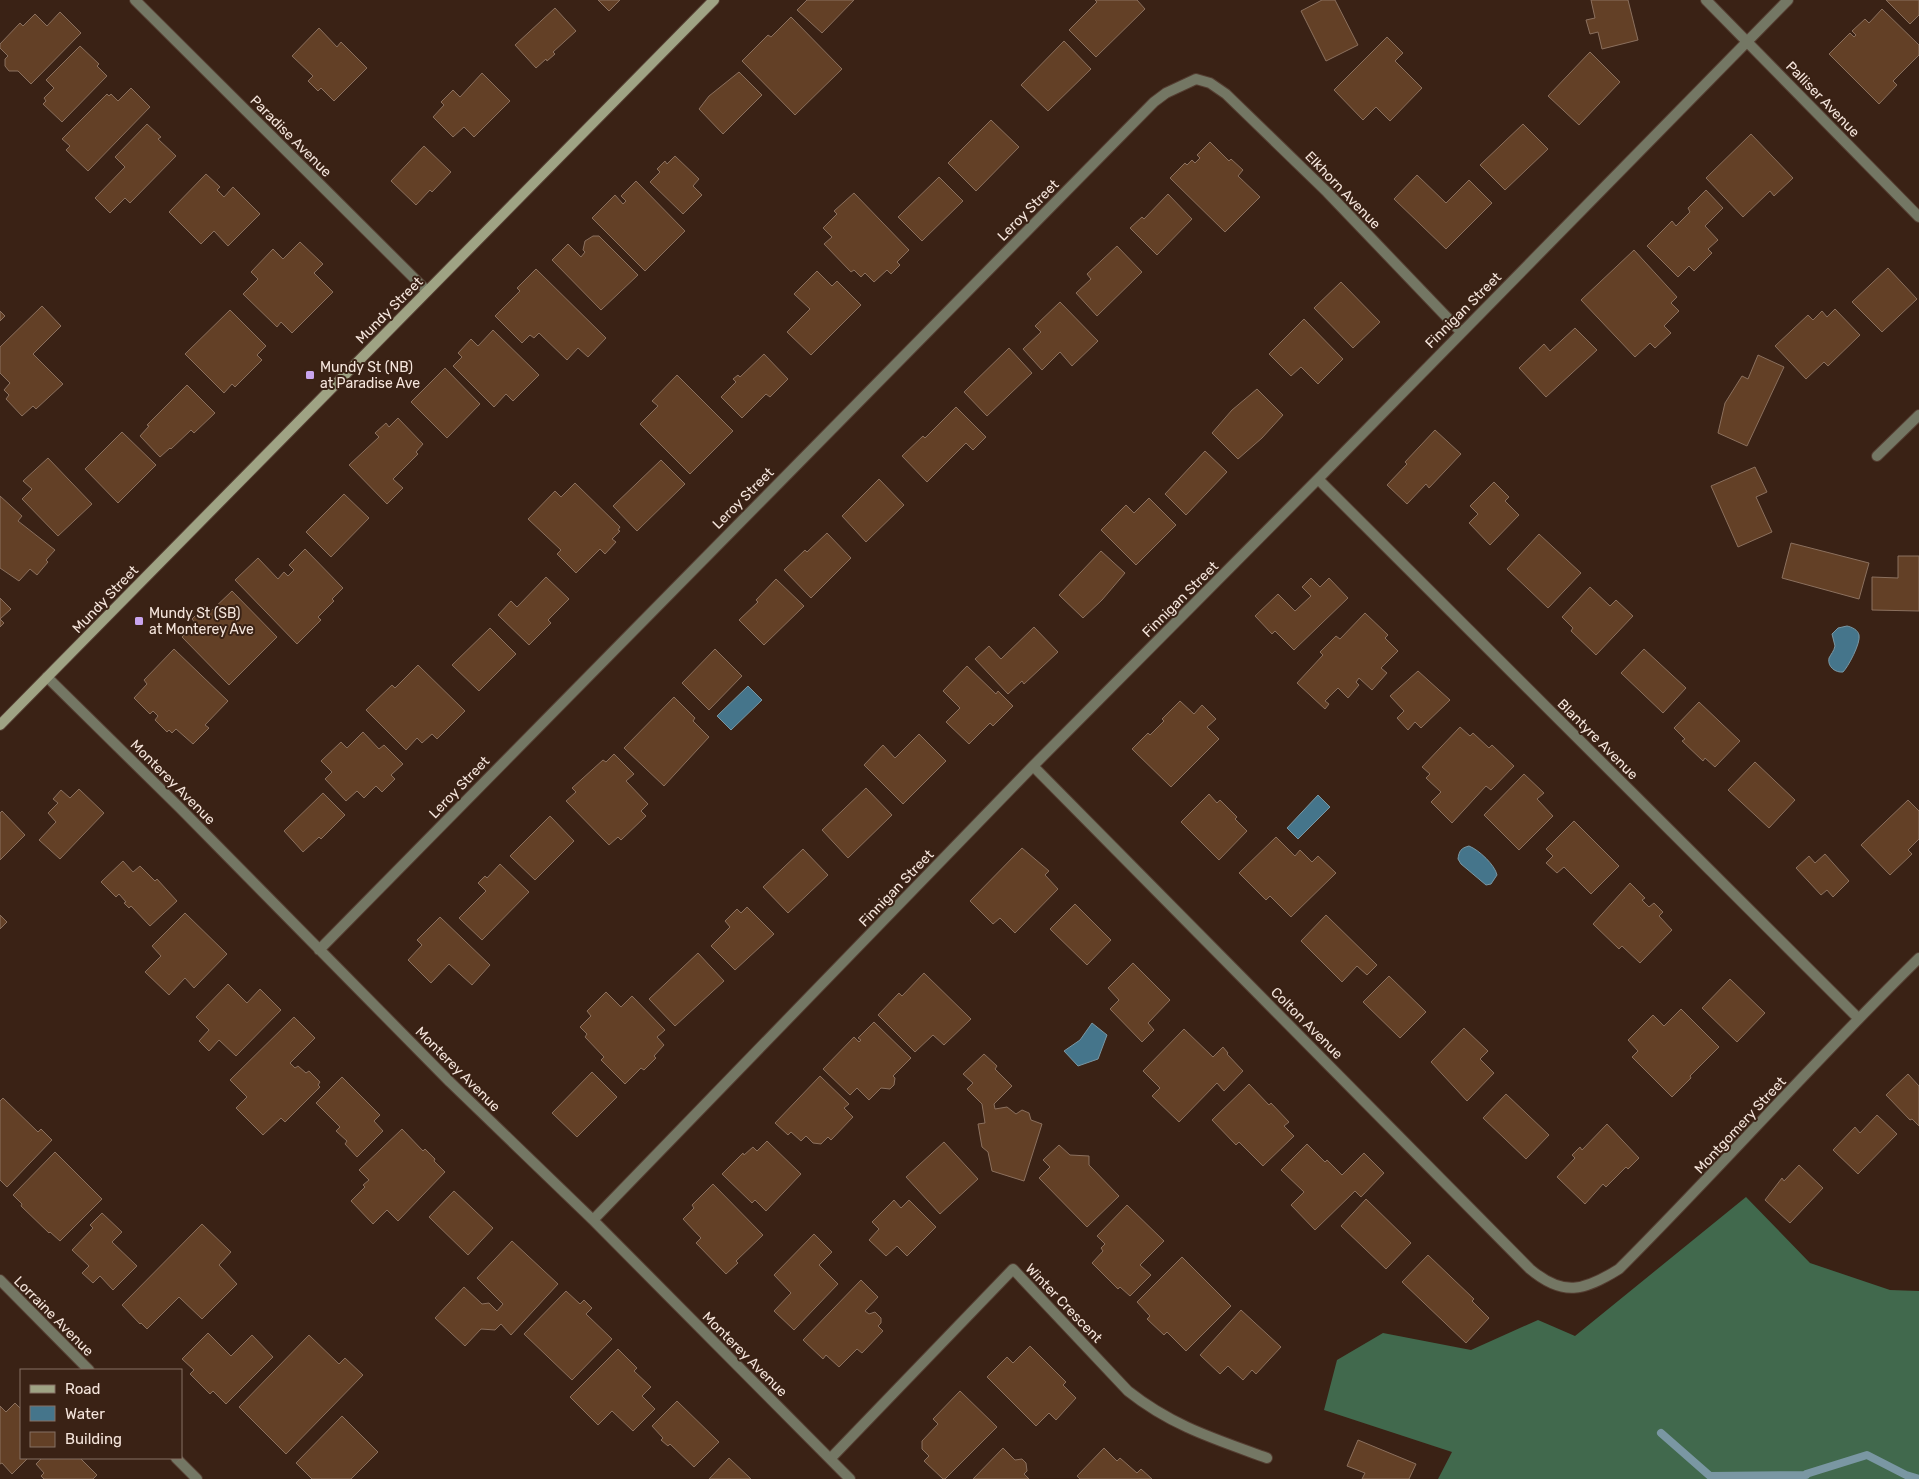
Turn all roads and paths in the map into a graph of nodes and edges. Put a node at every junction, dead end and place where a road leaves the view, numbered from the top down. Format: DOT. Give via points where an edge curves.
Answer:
graph roads {
  1 [pos="135,0"];
  2 [pos="714,0"];
  3 [pos="1706,0"];
  4 [pos="1788,0"];
  5 [pos="1747,41"];
  6 [pos="1196,79"];
  7 [pos="1919,217"];
  8 [pos="427,291"];
  9 [pos="1460,332"];
  10 [pos="1919,415"];
  11 [pos="1877,456"];
  12 [pos="1318,479"];
  13 [pos="47,677"];
  14 [pos="0,725"];
  15 [pos="1033,766"];
  16 [pos="319,950"];
  17 [pos="1919,958"];
  18 [pos="1858,1018"];
  19 [pos="593,1220"];
  20 [pos="0,1280"];
  21 [pos="1567,1288"];
  22 [pos="88,1369"];
  23 [pos="830,1458"];
  24 [pos="1266,1458"];
  25 [pos="177,1459"];
  26 [pos="197,1479"];
  27 [pos="850,1479"];
  1 -- 8 [label="street, Paradise Avenue"];
  2 -- 8 [label="street, Mundy Street"];
  3 -- 5 [label="street, Palliser Avenue"];
  4 -- 5 [label="street, Finnigan Street"];
  5 -- 7 [label="street, Palliser Avenue"];
  5 -- 9 [label="street, Finnigan Street"];
  6 -- 9 [label="street, Elkhorn Avenue" via="1210,83 1239,105"];
  6 -- 16 [label="street, Leroy Street" via="1154,102"];
  8 -- 13 [label="street, Mundy Street"];
  9 -- 12 [label="street, Finnigan Street"];
  10 -- 11 [label="street"];
  12 -- 15 [label="street, Finnigan Street"];
  12 -- 18 [label="street, Blantyre Avenue"];
  13 -- 14 [label="street, Mundy Street"];
  13 -- 16 [label="street, Monterey Avenue"];
  15 -- 19 [label="street, Finnigan Street"];
  15 -- 21 [label="street, Colton Avenue" via="1530,1269 1544,1281"];
  16 -- 19 [label="street, Monterey Avenue"];
  17 -- 18 [label="street, Montgomery Street"];
  18 -- 21 [label="street, Montgomery Street" via="1719,1168 1618,1269 1584,1288"];
  19 -- 23 [label="street, Monterey Avenue"];
  20 -- 22 [label="street, Lorraine Avenue"];
  23 -- 24 [label="street, Winter Crescent" via="1013,1269 1128,1391 1148,1406 1192,1431"];
  23 -- 27 [label="street, Monterey Avenue"];
  25 -- 26 [label="street"];
}
